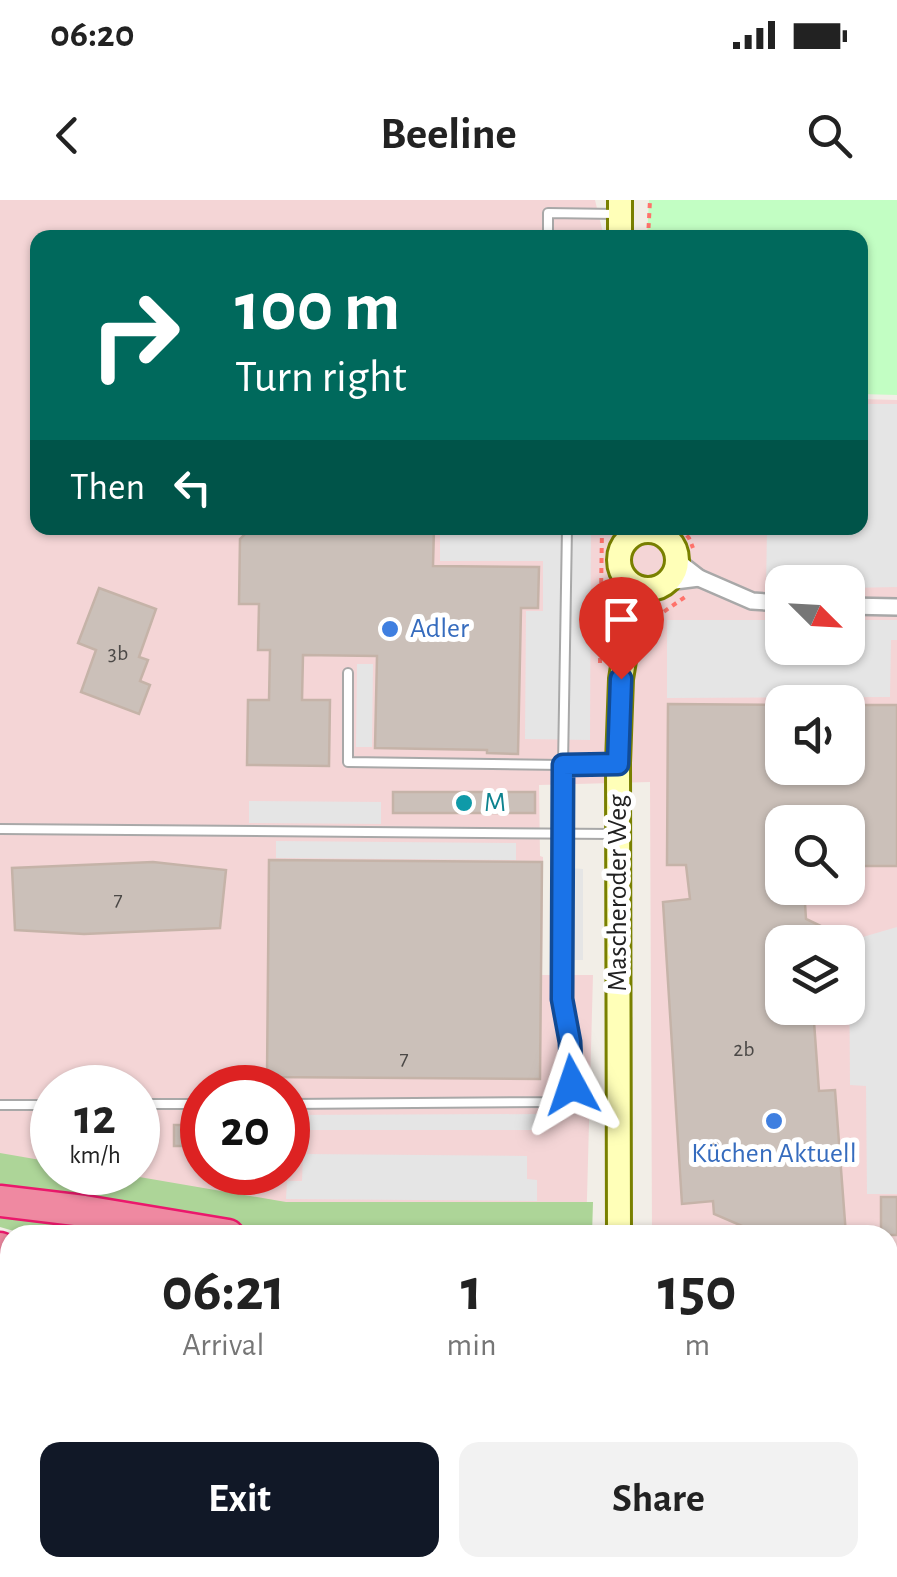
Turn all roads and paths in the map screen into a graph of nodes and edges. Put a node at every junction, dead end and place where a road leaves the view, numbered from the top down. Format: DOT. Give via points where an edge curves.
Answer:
graph roads {
  1 [pos="650,200"];
  2 [pos="620,217"];
  3 [pos="548,230"];
  4 [pos="648,230"];
  5 [pos="567,535"];
  6 [pos="602,535"];
  7 [pos="636,535"];
  8 [pos="657,535"];
  9 [pos="672,572"];
  10 [pos="638,587"];
  11 [pos="765,602"];
  12 [pos="865,606"];
  13 [pos="897,607"];
  14 [pos="348,673"];
  15 [pos="600,678"];
  16 [pos="618,764"];
  17 [pos="563,765"];
  18 [pos="0,829"];
  19 [pos="563,833"];
  20 [pos="618,834"];
  21 [pos="310,1104"];
  22 [pos="0,1105"];
  23 [pos="30,1105"];
  24 [pos="0,1201"];
  25 [pos="165,1225"];
  26 [pos="620,1225"];
  1 -- 4 [label="path"];
  2 -- 3 [label="lane" via="548,212"];
  5 -- 17 [label="lane"];
  6 -- 15 [label="path"];
  7 -- 10 [label="street" via="623,545 619,562"];
  8 -- 9 [label="street" via="672,544"];
  9 -- 10 [label="street" via="660,586"];
  9 -- 11 [label="street"];
  10 -- 16 [label="street, Mascheroder Weg" via="621,679"];
  12 -- 13 [label="street"];
  14 -- 17 [label="lane" via="348,762"];
  16 -- 17 [label="lane"];
  16 -- 20 [label="street, Mascheroder Weg"];
  17 -- 19 [label="lane"];
  18 -- 19 [label="lane"];
  19 -- 20 [label="lane"];
  19 -- 21 [label="lane" via="562,999 573,1072 567,1094 546,1102"];
  20 -- 26 [label="street, Mascheroder Weg"];
  22 -- 23 [label="lane"];
  24 -- 25 [label="highway"];
}
